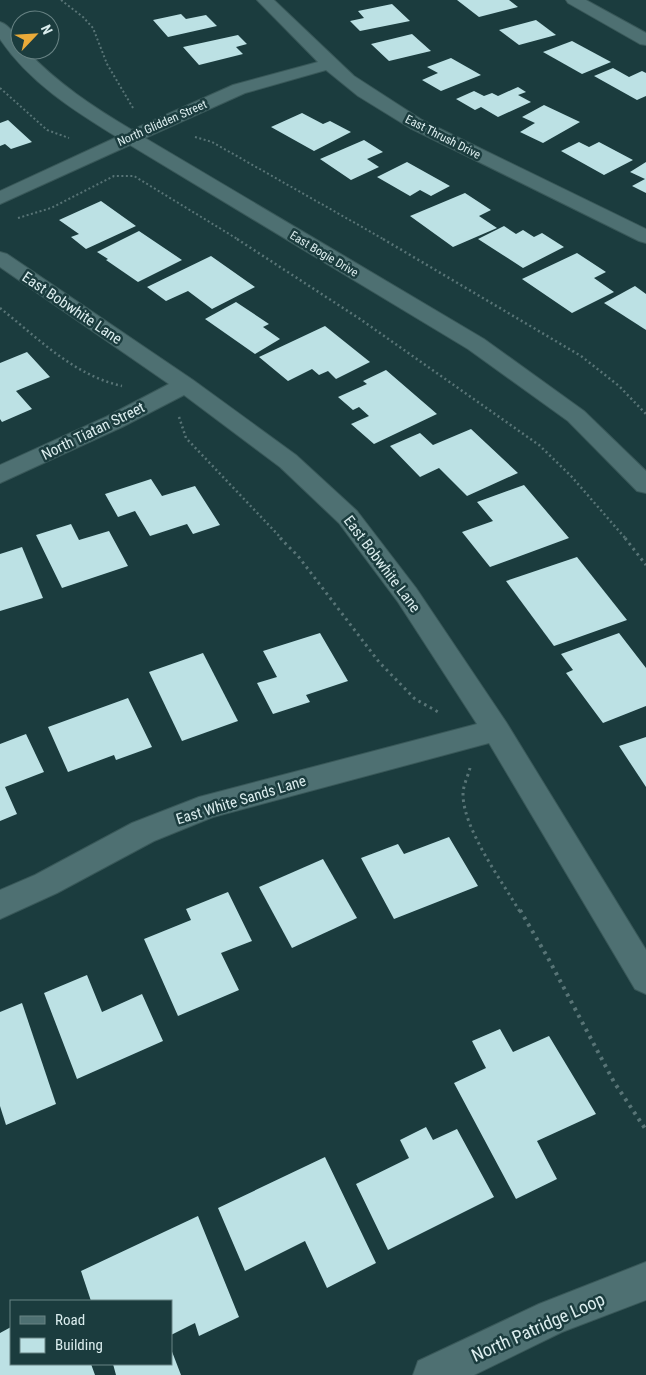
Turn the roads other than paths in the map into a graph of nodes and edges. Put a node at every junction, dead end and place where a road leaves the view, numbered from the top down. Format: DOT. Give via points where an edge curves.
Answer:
graph roads {
  1 [pos="265,0"];
  2 [pos="574,0"];
  3 [pos="0,27"];
  4 [pos="646,40"];
  5 [pos="329,64"];
  6 [pos="129,138"];
  7 [pos="0,198"];
  8 [pos="646,238"];
  9 [pos="0,258"];
  10 [pos="185,385"];
  11 [pos="0,475"];
  12 [pos="646,485"];
  13 [pos="496,730"];
  14 [pos="0,905"];
  15 [pos="646,979"];
  16 [pos="646,1281"];
  17 [pos="432,1375"];
  1 -- 5 [label="street, East Thrush Drive"];
  2 -- 4 [label="street"];
  3 -- 6 [label="street, East Bogie Drive" via="13,47 60,92"];
  5 -- 6 [label="street, North Glidden Street" via="239,89"];
  5 -- 8 [label="street, East Thrush Drive" via="369,95 416,124"];
  6 -- 7 [label="street, North Glidden Street"];
  6 -- 12 [label="street, East Bogie Drive" via="476,344 576,416"];
  9 -- 10 [label="street, East Bobwhite Lane"];
  10 -- 11 [label="street, North Tiatan Street"];
  10 -- 13 [label="street, East Bobwhite Lane" via="288,461 348,518 407,594"];
  13 -- 14 [label="street, East White Sands Lane" via="210,806 143,832"];
  13 -- 15 [label="street, East Bobwhite Lane"];
  16 -- 17 [label="street, North Patridge Loop" via="552,1318"];
}
